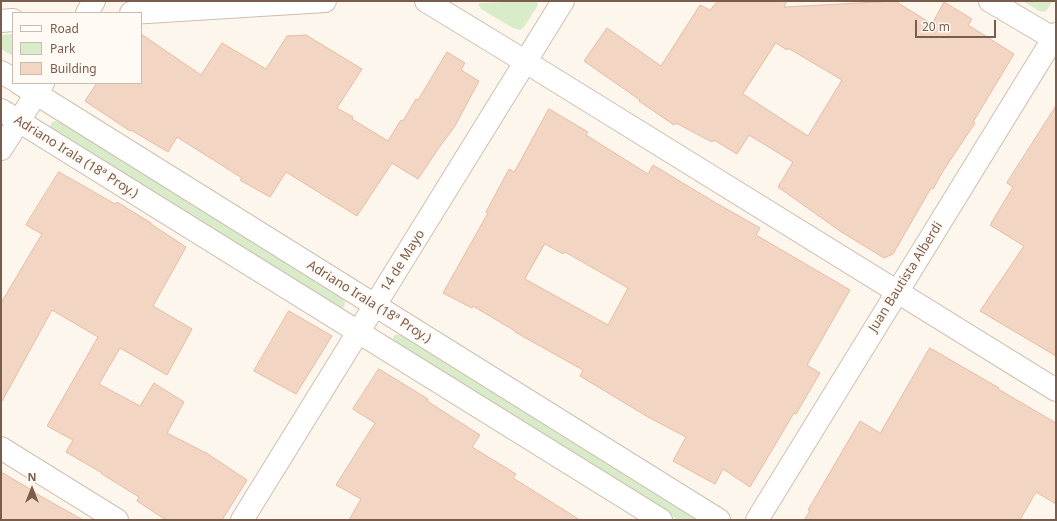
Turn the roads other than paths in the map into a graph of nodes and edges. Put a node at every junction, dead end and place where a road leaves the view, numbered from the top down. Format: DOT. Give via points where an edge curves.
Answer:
graph roads {
  1 [pos="94,1"];
  2 [pos="325,1"];
  3 [pos="426,1"];
  4 [pos="563,1"];
  5 [pos="990,1"];
  6 [pos="88,12"];
  7 [pos="142,12"];
  8 [pos="12,20"];
  9 [pos="1,21"];
  10 [pos="1055,38"];
  11 [pos="526,62"];
  12 [pos="1,72"];
  13 [pos="12,78"];
  14 [pos="33,86"];
  15 [pos="10,116"];
  16 [pos="1,149"];
  17 [pos="897,291"];
  18 [pos="375,305"];
  19 [pos="358,332"];
  20 [pos="1056,390"];
  21 [pos="1,448"];
  22 [pos="117,520"];
  23 [pos="242,520"];
  24 [pos="661,520"];
  25 [pos="719,520"];
  26 [pos="757,520"];
  1 -- 6 [label="street"];
  2 -- 7 [label="street"];
  3 -- 11 [label="street"];
  4 -- 11 [label="street, 14 de Mayo"];
  5 -- 10 [label="street"];
  8 -- 9 [label="street"];
  10 -- 17 [label="street, Juan Bautista Alberdi"];
  11 -- 17 [label="street"];
  11 -- 18 [label="street, 14 de Mayo"];
  12 -- 13 [label="street"];
  14 -- 15 [label="street"];
  14 -- 18 [label="street, Adriano Irala (18ª Proy.)"];
  15 -- 16 [label="street"];
  15 -- 19 [label="street, Adriano Irala (18ª Proy.)"];
  17 -- 20 [label="street"];
  17 -- 26 [label="street, Juan Bautista Alberdi"];
  18 -- 19 [label="street, 14 de Mayo"];
  18 -- 25 [label="street, Adriano Irala (18ª Proy.)"];
  19 -- 23 [label="street, 14 de Mayo"];
  19 -- 24 [label="street, Adriano Irala (18ª Proy.)"];
  21 -- 22 [label="street"];
}
